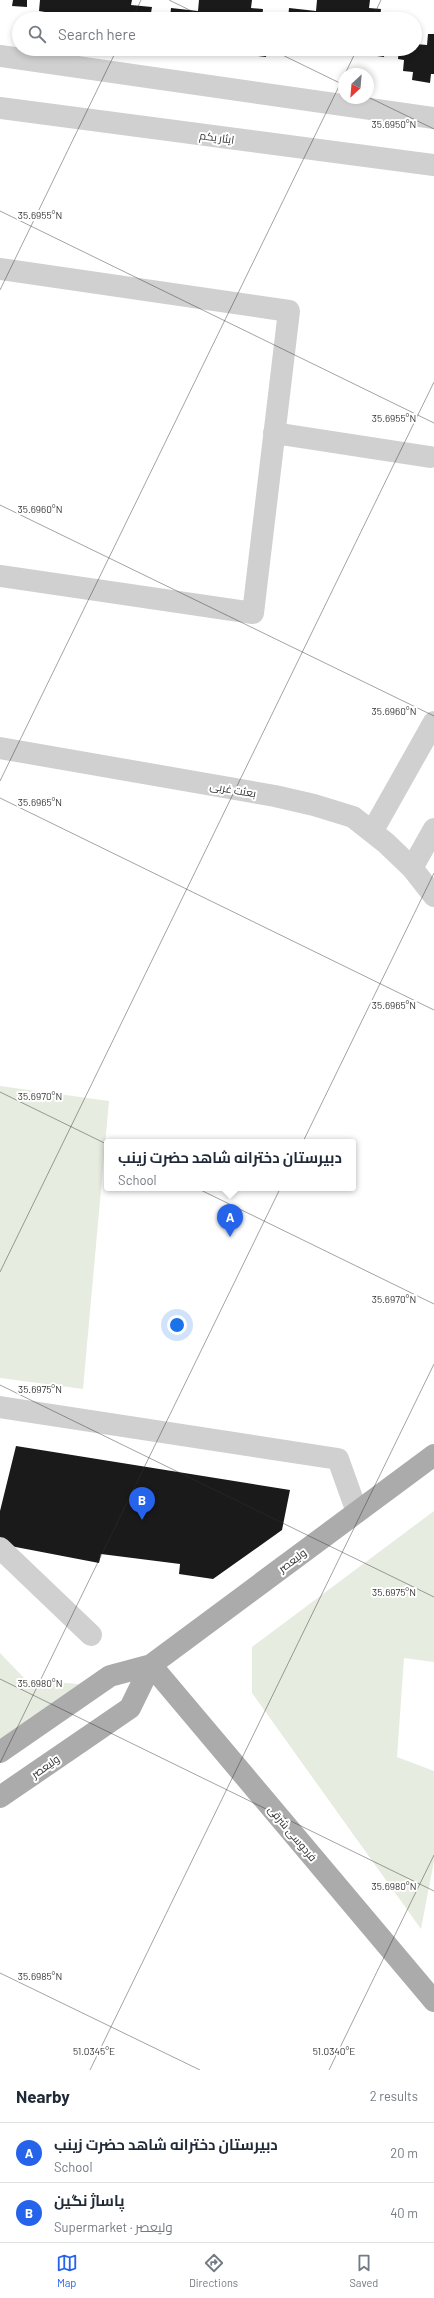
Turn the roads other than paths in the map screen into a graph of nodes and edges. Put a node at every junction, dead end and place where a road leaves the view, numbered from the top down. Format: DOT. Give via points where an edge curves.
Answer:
graph roads {
  1 [pos="0,56"];
  2 [pos="0,108"];
  3 [pos="434,118"];
  4 [pos="434,165"];
  5 [pos="0,269"];
  6 [pos="274,433"];
  7 [pos="430,457"];
  8 [pos="0,576"];
  9 [pos="434,722"];
  10 [pos="0,748"];
  11 [pos="434,829"];
  12 [pos="372,832"];
  13 [pos="412,868"];
  14 [pos="434,896"];
  15 [pos="0,1407"];
  16 [pos="434,1455"];
  17 [pos="357,1512"];
  18 [pos="0,1548"];
  19 [pos="91,1635"];
  20 [pos="151,1665"];
  21 [pos="0,1752"];
  22 [pos="0,1797"];
  23 [pos="434,2001"];
  1 -- 3 [label="street"];
  2 -- 4 [label="street, ایثار یکم"];
  5 -- 6 [label="street" via="289,311"];
  6 -- 7 [label="street"];
  6 -- 8 [label="street" via="253,614"];
  9 -- 12 [label="street"];
  10 -- 12 [label="street, بعثت غربی" via="308,803 353,817"];
  11 -- 13 [label="street"];
  12 -- 13 [label="street, بعثت غربی"];
  13 -- 14 [label="street, بعثت غربی"];
  15 -- 17 [label="street" via="338,1459"];
  16 -- 17 [label="main road, ولیعصر"];
  17 -- 20 [label="main road, ولیعصر"];
  18 -- 19 [label="street"];
  20 -- 21 [label="main road, ولیعصر" via="110,1676"];
  20 -- 22 [label="main road, ولیعصر" via="130,1708"];
  20 -- 23 [label="main road, فردوسی شرقی"];
}
